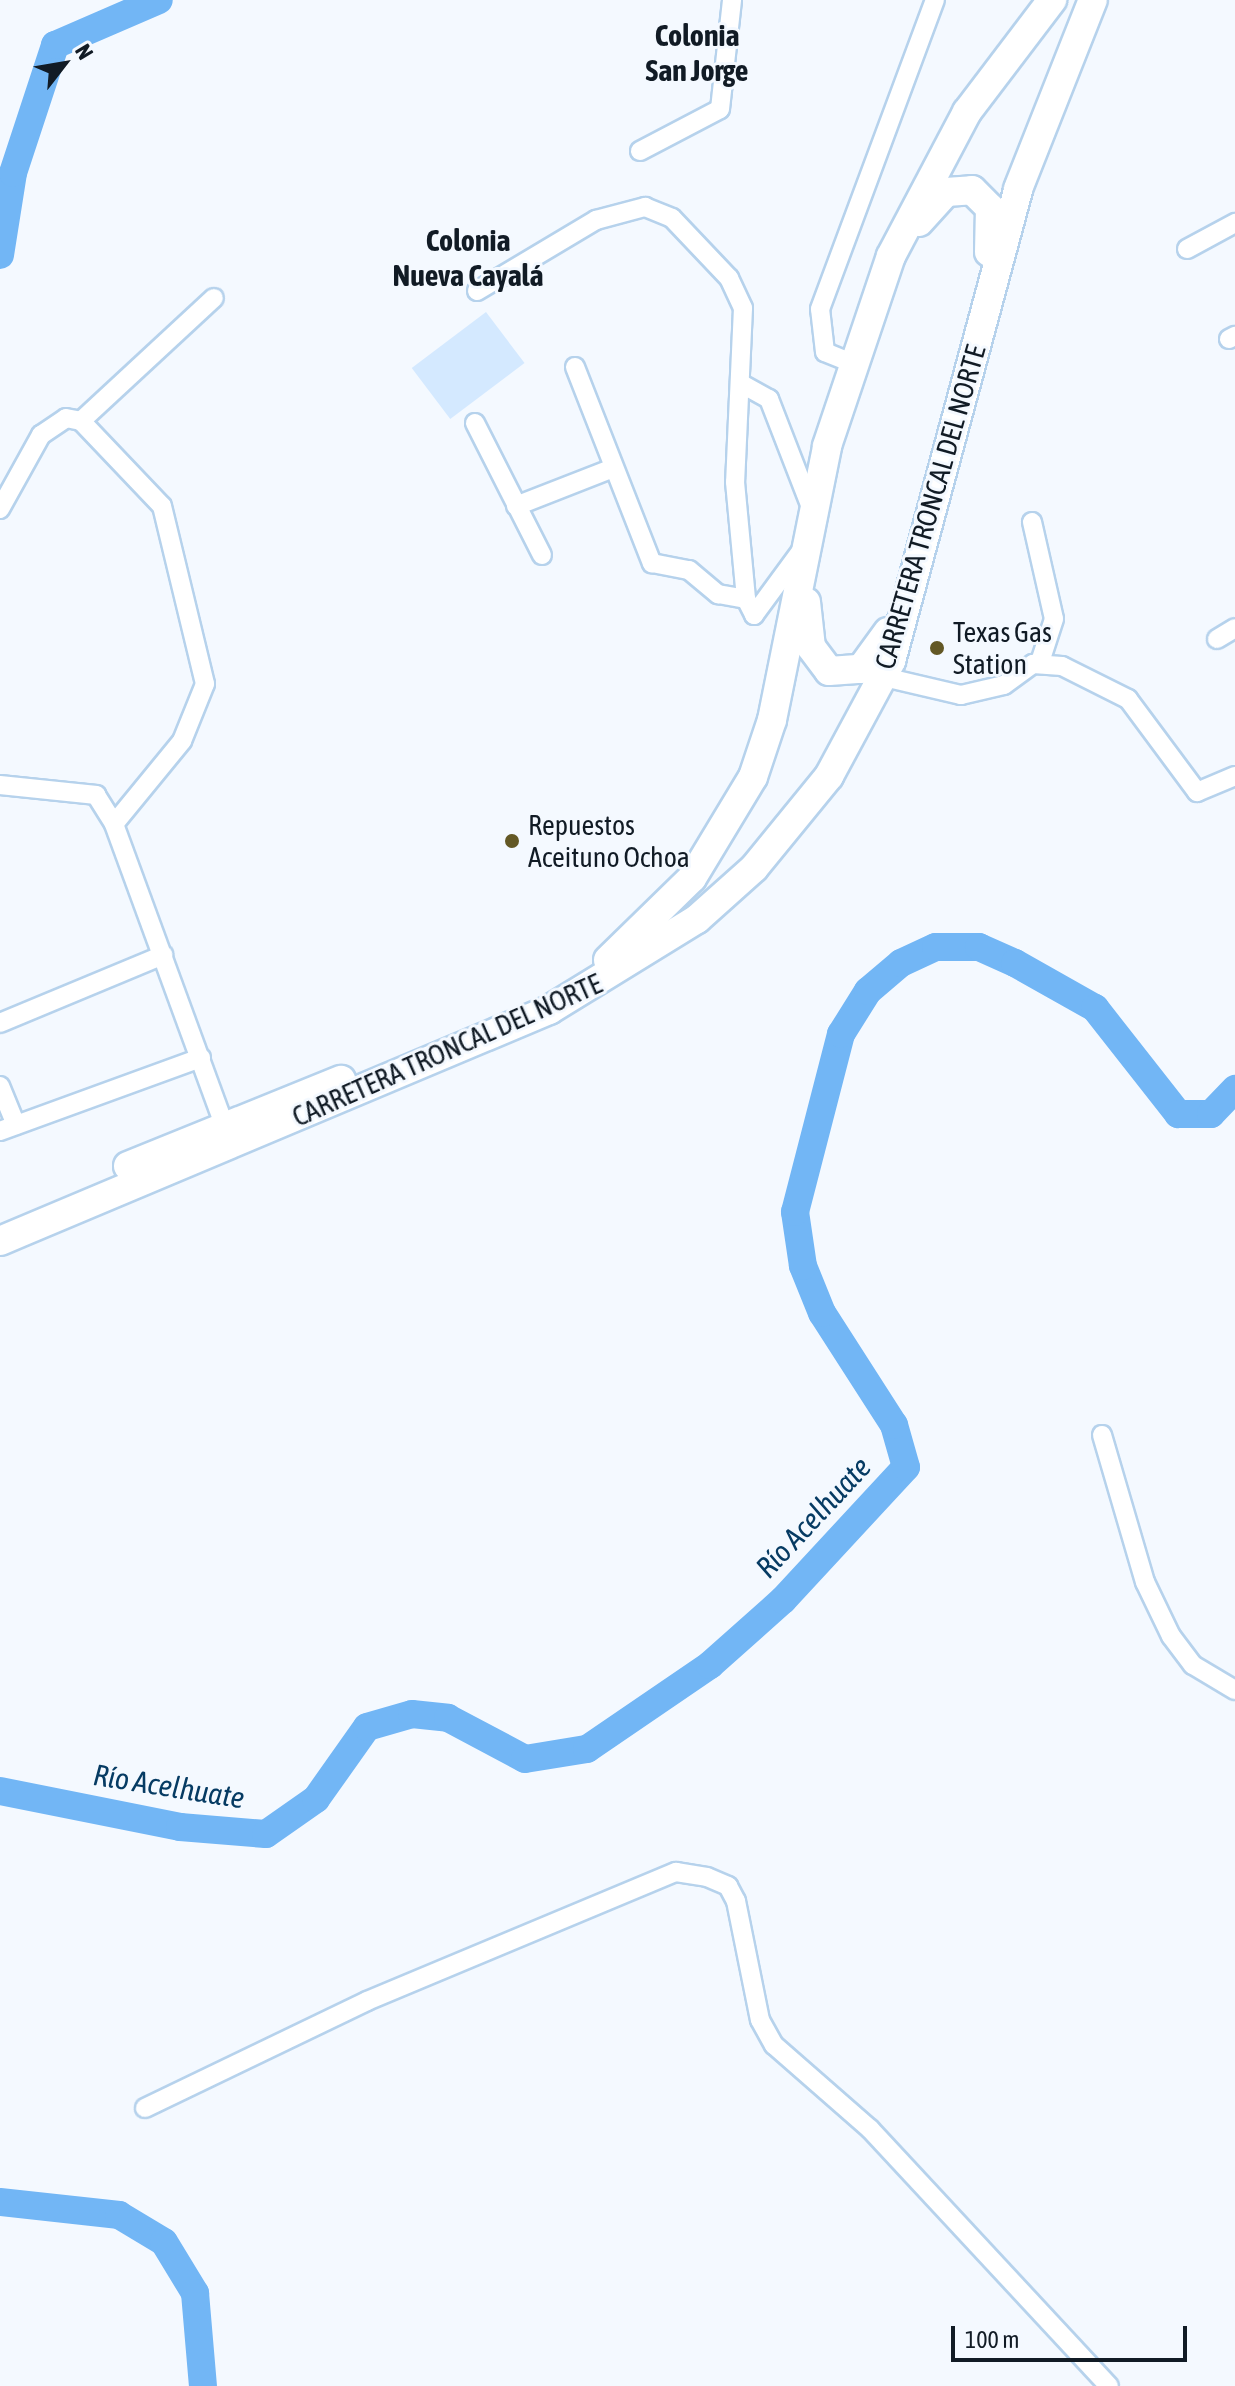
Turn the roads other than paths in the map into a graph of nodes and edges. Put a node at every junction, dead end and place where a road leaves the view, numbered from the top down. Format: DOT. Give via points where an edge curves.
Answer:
graph roads {
  1 [pos="732,0"];
  2 [pos="935,0"];
  3 [pos="1052,0"];
  4 [pos="1093,0"];
  5 [pos="640,151"];
  6 [pos="1235,223"];
  7 [pos="1187,249"];
  8 [pos="891,256"];
  9 [pos="477,291"];
  10 [pos="214,298"];
  11 [pos="983,321"];
  12 [pos="852,363"];
  13 [pos="575,367"];
  14 [pos="740,383"];
  15 [pos="81,421"];
  16 [pos="475,423"];
  17 [pos="832,431"];
  18 [pos="789,440"];
  19 [pos="611,469"];
  20 [pos="516,506"];
  21 [pos="0,509"];
  22 [pos="813,513"];
  23 [pos="1032,522"];
  24 [pos="542,555"];
  25 [pos="805,556"];
  26 [pos="913,591"];
  27 [pos="746,599"];
  28 [pos="1235,628"];
  29 [pos="1217,639"];
  30 [pos="1040,662"];
  31 [pos="884,677"];
  32 [pos="1235,776"];
  33 [pos="0,785"];
  34 [pos="114,824"];
  35 [pos="163,955"];
  36 [pos="0,1023"];
  37 [pos="201,1058"];
  38 [pos="0,1086"];
  39 [pos="224,1125"];
  40 [pos="8,1128"];
  41 [pos="0,1221"];
  42 [pos="0,1241"];
  43 [pos="1102,1435"];
  44 [pos="1235,1690"];
  45 [pos="145,2108"];
  46 [pos="1109,2386"];
  1 -- 5 [label="street" via="720,109"];
  2 -- 12 [label="street" via="820,309 825,352"];
  3 -- 8 [label="main road, CARRETERA TRONCAL DEL NORTE" via="967,112"];
  4 -- 11 [label="main road, CARRETERA TRONCAL DEL NORTE" via="1023,175"];
  6 -- 7 [label="street"];
  8 -- 11 [label="main road" via="940,196 964,187 979,193 992,220"];
  8 -- 12 [label="main road, CARRETERA TRONCAL DEL NORTE"];
  9 -- 14 [label="street" via="596,220 624,210 660,210 738,291"];
  10 -- 15 [label="street"];
  11 -- 26 [label="main road, CARRETERA TRONCAL DEL NORTE"];
  12 -- 17 [label="main road, CARRETERA TRONCAL DEL NORTE"];
  13 -- 19 [label="street"];
  14 -- 18 [label="street" via="769,399"];
  14 -- 27 [label="street" via="735,482"];
  15 -- 21 [label="street" via="66,418 41,435"];
  15 -- 34 [label="street" via="162,506 205,684 182,741"];
  16 -- 20 [label="street"];
  17 -- 18 [label="street" via="809,448"];
  17 -- 22 [label="main road, CARRETERA TRONCAL DEL NORTE"];
  18 -- 22 [label="street"];
  19 -- 20 [label="street"];
  19 -- 27 [label="street" via="652,563 689,570 718,594"];
  20 -- 24 [label="street"];
  22 -- 25 [label="main road, CARRETERA TRONCAL DEL NORTE"];
  23 -- 30 [label="street" via="1054,619"];
  25 -- 26 [label="main road" via="811,647 837,673 869,662"];
  25 -- 27 [label="street" via="754,615"];
  25 -- 39 [label="main road, CARRETERA TRONCAL DEL NORTE" via="753,777 708,857 634,939 562,988"];
  26 -- 31 [label="main road, CARRETERA TRONCAL DEL NORTE"];
  28 -- 29 [label="street"];
  30 -- 31 [label="street" via="987,692 961,695"];
  30 -- 32 [label="street" via="1128,699 1197,792"];
  31 -- 42 [label="main road, CARRETERA TRONCAL DEL NORTE" via="829,776 764,857 697,919 629,964 549,1010 395,1078"];
  33 -- 34 [label="street" via="96,795"];
  34 -- 35 [label="street"];
  35 -- 36 [label="street"];
  35 -- 37 [label="street"];
  37 -- 39 [label="street"];
  37 -- 40 [label="street"];
  38 -- 40 [label="street"];
  39 -- 41 [label="main road, CARRETERA TRONCAL DEL NORTE"];
  43 -- 44 [label="street" via="1145,1582 1171,1636 1193,1665"];
  45 -- 46 [label="street" via="367,2001 661,1878 707,1877 728,1886 736,1901 760,2020 774,2045 870,2129"];
}
